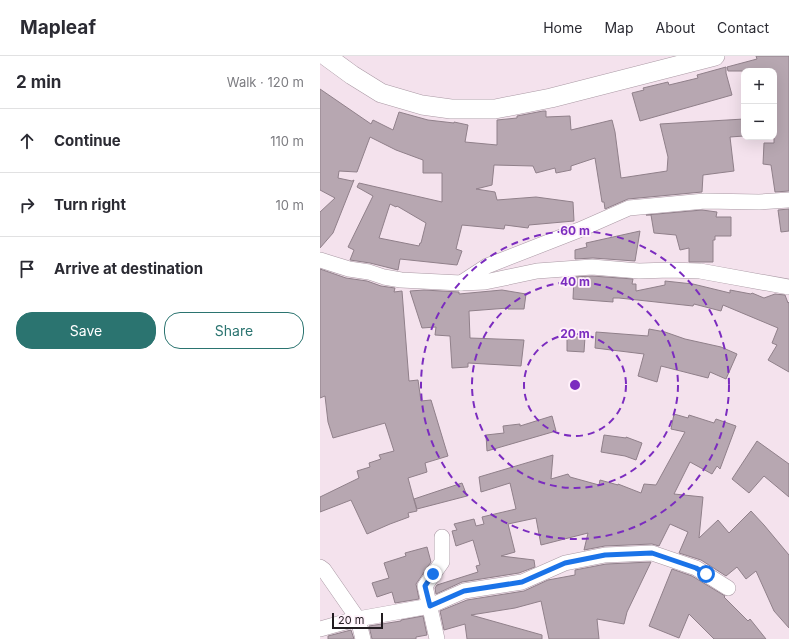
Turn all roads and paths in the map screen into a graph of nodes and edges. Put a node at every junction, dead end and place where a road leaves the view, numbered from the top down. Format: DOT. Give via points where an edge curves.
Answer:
graph roads {
  1 [pos="326,56"];
  2 [pos="715,56"];
  3 [pos="789,200"];
  4 [pos="320,260"];
  5 [pos="461,282"];
  6 [pos="789,287"];
  7 [pos="442,537"];
  8 [pos="320,567"];
  9 [pos="728,588"];
  10 [pos="430,606"];
  11 [pos="358,619"];
  12 [pos="320,629"];
  13 [pos="363,639"];
  14 [pos="438,639"];
  1 -- 2 [label="street" via="381,93 451,109 495,109 551,98"];
  3 -- 5 [label="street" via="705,201 629,208 487,266"];
  4 -- 5 [label="street" via="401,280"];
  5 -- 6 [label="street" via="485,282 537,271 592,267 640,271 700,271"];
  7 -- 10 [label="street" via="442,562 425,586"];
  8 -- 11 [label="street"];
  9 -- 10 [label="street" via="696,568 652,553 605,555 565,563 522,582 464,591"];
  10 -- 11 [label="street"];
  10 -- 14 [label="street"];
  11 -- 12 [label="street"];
  11 -- 13 [label="street"];
}
